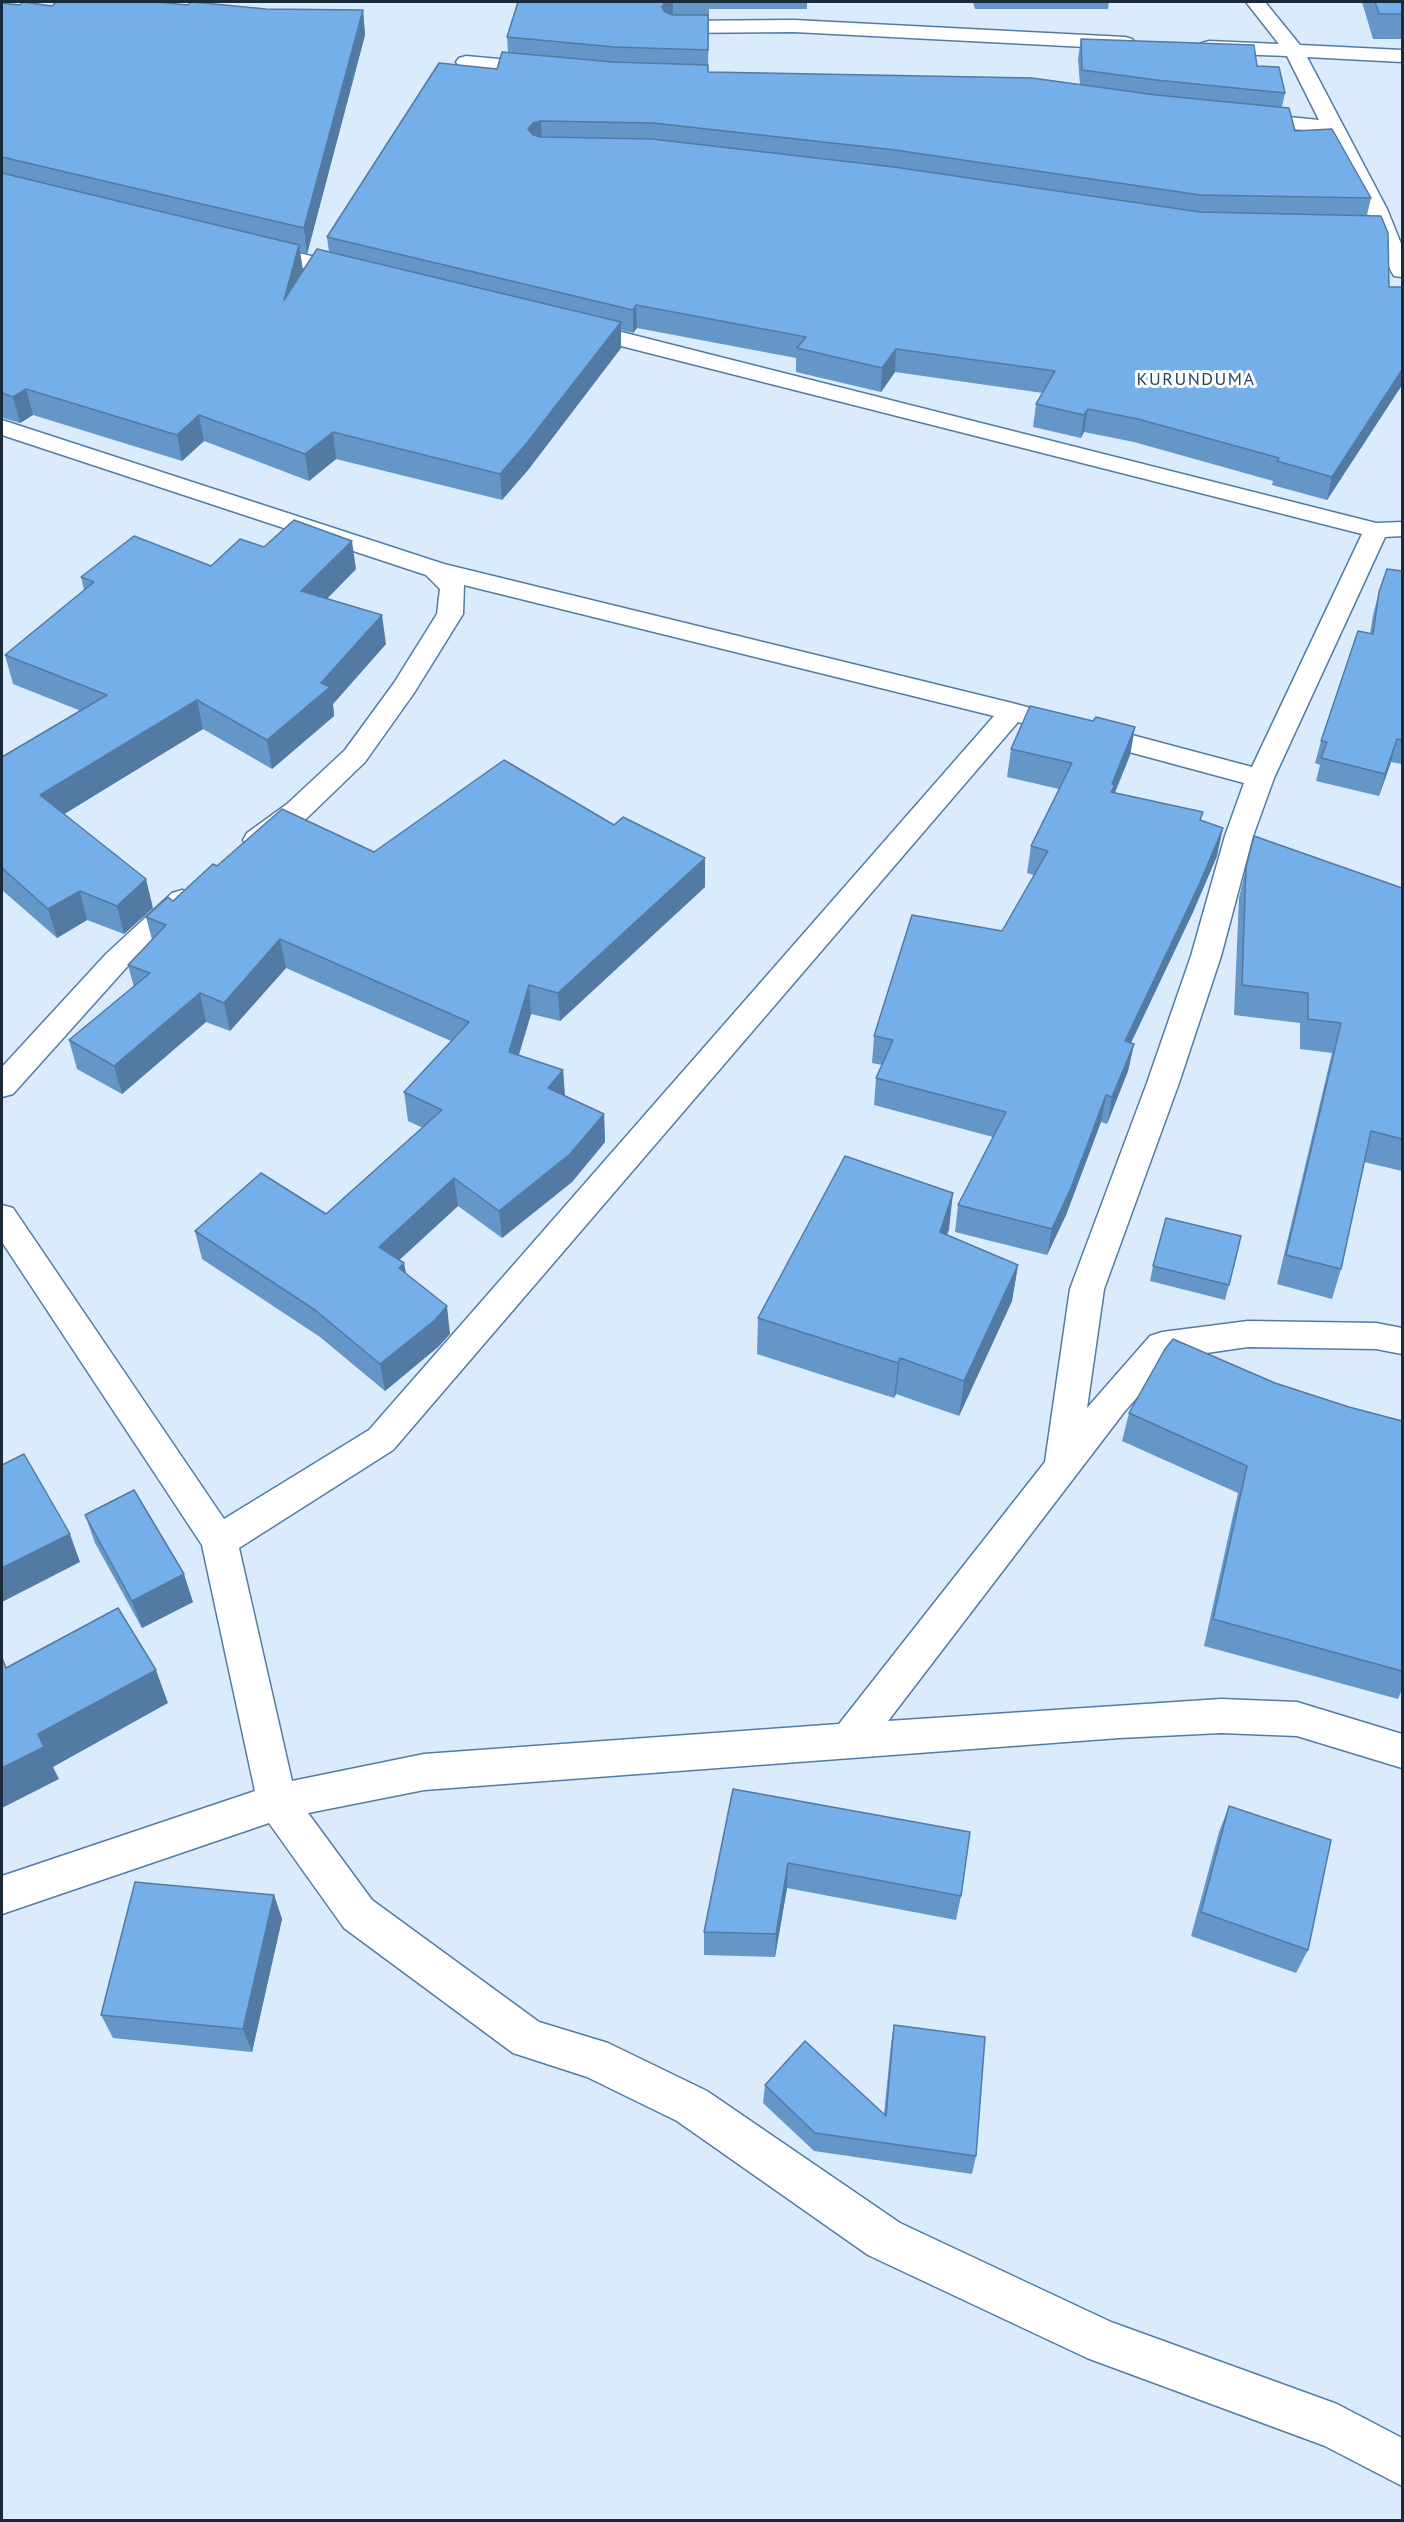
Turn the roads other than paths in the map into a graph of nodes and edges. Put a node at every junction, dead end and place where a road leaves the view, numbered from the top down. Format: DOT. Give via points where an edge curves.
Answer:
graph roads {
  1 [pos="1255,2"];
  2 [pos="674,27"];
  3 [pos="1139,44"];
  4 [pos="1187,46"];
  5 [pos="1294,51"];
  6 [pos="1402,56"];
  7 [pos="466,62"];
  8 [pos="557,70"];
  9 [pos="1232,117"];
  10 [pos="1334,127"];
  11 [pos="1361,230"];
  12 [pos="1385,230"];
  13 [pos="238,246"];
  14 [pos="1402,271"];
  15 [pos="378,280"];
  16 [pos="553,322"];
  17 [pos="2,427"];
  18 [pos="1376,530"];
  19 [pos="1402,530"];
  20 [pos="435,570"];
  21 [pos="1012,712"];
  22 [pos="1260,778"];
  23 [pos="234,856"];
  24 [pos="199,885"];
  25 [pos="2,1086"];
  26 [pos="2,1217"];
  27 [pos="1402,1341"];
  28 [pos="1062,1465"];
  29 [pos="219,1541"];
  30 [pos="849,1741"];
  31 [pos="1402,1751"];
  32 [pos="277,1802"];
  33 [pos="2,1895"];
  34 [pos="1402,2463"];
  1 -- 5 [label="street"];
  2 -- 3 [label="street" via="794,26"];
  4 -- 5 [label="street"];
  5 -- 6 [label="street"];
  5 -- 10 [label="street"];
  7 -- 8 [label="street"];
  9 -- 10 [label="street"];
  10 -- 12 [label="street"];
  11 -- 12 [label="street"];
  12 -- 14 [label="street"];
  13 -- 15 [label="street"];
  16 -- 18 [label="street"];
  17 -- 20 [label="street"];
  18 -- 19 [label="street"];
  18 -- 22 [label="street"];
  20 -- 21 [label="street"];
  20 -- 23 [label="street" via="453,587 450,614 405,687 355,756 297,811"];
  21 -- 22 [label="street"];
  21 -- 29 [label="street" via="381,1440"];
  22 -- 28 [label="street" via="1185,1020 1087,1289"];
  24 -- 25 [label="street" via="116,961"];
  26 -- 29 [label="street"];
  27 -- 28 [label="street" via="1376,1336 1248,1334 1162,1346"];
  28 -- 30 [label="street"];
  29 -- 32 [label="street"];
  30 -- 31 [label="street" via="1221,1716 1297,1719"];
  30 -- 32 [label="street" via="424,1772"];
  32 -- 33 [label="street"];
  32 -- 34 [label="street" via="358,1914 528,2039 593,2058 692,2106 884,2239 1103,2342 1337,2427"];
}
